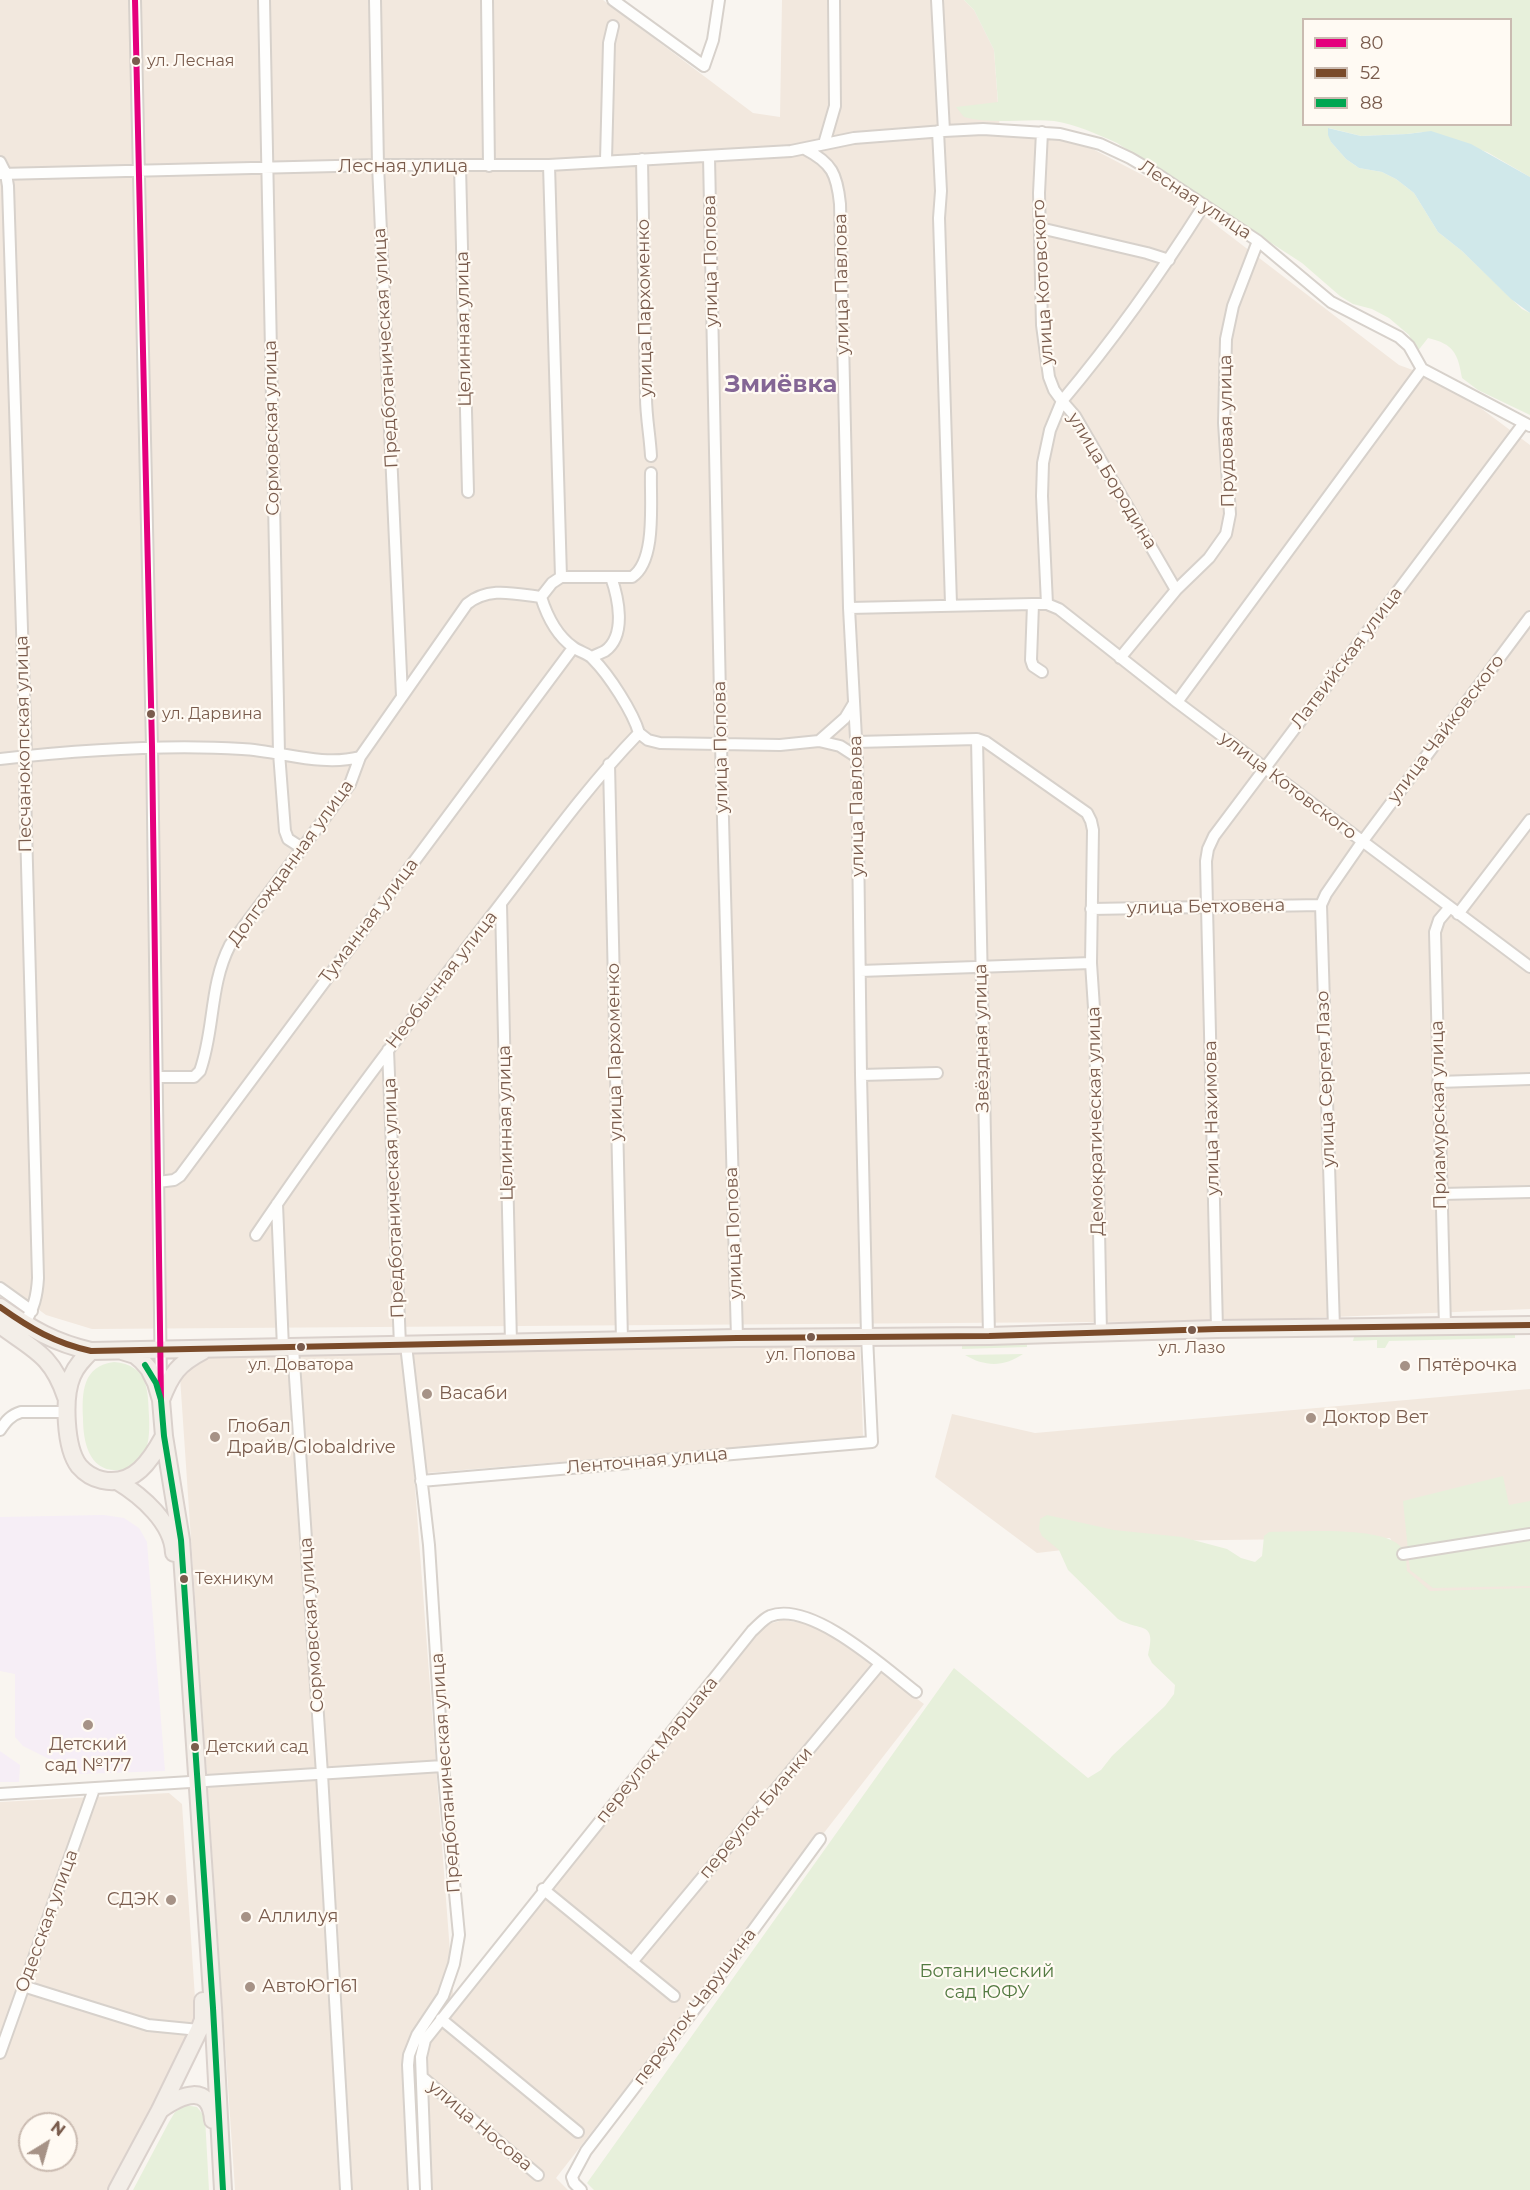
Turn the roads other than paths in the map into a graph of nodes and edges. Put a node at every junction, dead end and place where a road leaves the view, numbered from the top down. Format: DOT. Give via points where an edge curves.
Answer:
graph roads {
  1 [pos="135,0"];
  2 [pos="264,0"];
  3 [pos="375,0"];
  4 [pos="487,0"];
  5 [pos="613,0"];
  6 [pos="719,0"];
  7 [pos="834,0"];
  8 [pos="937,0"];
  9 [pos="613,26"];
  10 [pos="941,131"];
  11 [pos="1042,132"];
  12 [pos="824,144"];
  13 [pos="805,149"];
  14 [pos="710,157"];
  15 [pos="642,159"];
  16 [pos="606,160"];
  17 [pos="0,162"];
  18 [pos="378,165"];
  19 [pos="460,165"];
  20 [pos="549,165"];
  21 [pos="489,166"];
  22 [pos="267,169"];
  23 [pos="140,170"];
  24 [pos="3,174"];
  25 [pos="1204,205"];
  26 [pos="1040,228"];
  27 [pos="1258,241"];
  28 [pos="1169,261"];
  29 [pos="1422,369"];
  30 [pos="1062,401"];
  31 [pos="1527,424"];
  32 [pos="651,456"];
  33 [pos="651,473"];
  34 [pos="468,492"];
  35 [pos="561,577"];
  36 [pos="611,577"];
  37 [pos="1176,590"];
  38 [pos="541,597"];
  39 [pos="951,604"];
  40 [pos="1033,604"];
  41 [pos="1047,604"];
  42 [pos="849,608"];
  43 [pos="1530,617"];
  44 [pos="573,648"];
  45 [pos="592,657"];
  46 [pos="1120,658"];
  47 [pos="1042,672"];
  48 [pos="402,696"];
  49 [pos="1177,702"];
  50 [pos="854,703"];
  51 [pos="639,734"];
  52 [pos="977,739"];
  53 [pos="819,741"];
  54 [pos="856,742"];
  55 [pos="152,746"];
  56 [pos="721,746"];
  57 [pos="279,753"];
  58 [pos="26,756"];
  59 [pos="360,757"];
  60 [pos="857,757"];
  61 [pos="0,759"];
  62 [pos="609,764"];
  63 [pos="1264,768"];
  64 [pos="1530,820"];
  65 [pos="1362,842"];
  66 [pos="302,848"];
  67 [pos="501,904"];
  68 [pos="1321,905"];
  69 [pos="1207,907"];
  70 [pos="1091,909"];
  71 [pos="1454,910"];
  72 [pos="1090,963"];
  73 [pos="980,967"];
  74 [pos="1530,967"];
  75 [pos="860,971"];
  76 [pos="388,1050"];
  77 [pos="937,1073"];
  78 [pos="861,1075"];
  79 [pos="157,1077"];
  80 [pos="1530,1079"];
  81 [pos="1438,1082"];
  82 [pos="158,1182"];
  83 [pos="1530,1192"];
  84 [pos="1441,1194"];
  85 [pos="277,1204"];
  86 [pos="256,1235"];
  87 [pos="0,1288"];
  88 [pos="0,1307"];
  89 [pos="28,1318"];
  90 [pos="0,1325"];
  91 [pos="1530,1325"];
  92 [pos="1445,1327"];
  93 [pos="1334,1328"];
  94 [pos="1217,1329"];
  95 [pos="1101,1333"];
  96 [pos="867,1336"];
  97 [pos="988,1336"];
  98 [pos="737,1338"];
  99 [pos="622,1340"];
  100 [pos="512,1343"];
  101 [pos="403,1345"];
  102 [pos="288,1348"];
  103 [pos="159,1349"];
  104 [pos="206,1349"];
  105 [pos="121,1350"];
  106 [pos="92,1351"];
  107 [pos="161,1401"];
  108 [pos="67,1405"];
  109 [pos="0,1430"];
  110 [pos="164,1436"];
  111 [pos="872,1442"];
  112 [pos="117,1481"];
  113 [pos="421,1481"];
  114 [pos="1530,1534"];
  115 [pos="1403,1554"];
  116 [pos="880,1664"];
  117 [pos="916,1692"];
  118 [pos="443,1766"];
  119 [pos="321,1774"];
  120 [pos="194,1783"];
  121 [pos="94,1789"];
  122 [pos="0,1794"];
  123 [pos="820,1839"];
  124 [pos="543,1889"];
  125 [pos="632,1962"];
  126 [pos="23,1986"];
  127 [pos="674,1996"];
  128 [pos="441,2019"];
  129 [pos="200,2030"];
  130 [pos="0,2053"];
  131 [pos="422,2078"];
  132 [pos="160,2110"];
  133 [pos="578,2132"];
  134 [pos="221,2158"];
  135 [pos="538,2175"];
  136 [pos="117,2190"];
  137 [pos="223,2190"];
  138 [pos="346,2190"];
  139 [pos="414,2190"];
  140 [pos="426,2190"];
  141 [pos="581,2190"];
  1 -- 23 [label="street"];
  2 -- 22 [label="street, Сормовская улица"];
  3 -- 18 [label="street, Предботаническая улица"];
  4 -- 21 [label="street"];
  5 -- 6 [label="street" via="704,66 713,40"];
  7 -- 12 [label="street" via="835,106"];
  8 -- 10 [label="street"];
  9 -- 16 [label="street" via="609,43"];
  10 -- 11 [label="street, Лесная улица"];
  10 -- 12 [label="street, Лесная улица"];
  10 -- 39 [label="street" via="939,219"];
  11 -- 25 [label="street, Лесная улица" via="1100,144 1130,158"];
  11 -- 26 [label="street, улица Котовского"];
  12 -- 13 [label="street, Лесная улица"];
  13 -- 14 [label="street, Лесная улица"];
  13 -- 42 [label="street, улица Павлова" via="833,171 840,204"];
  14 -- 15 [label="street, Лесная улица"];
  14 -- 56 [label="street, улица Попова"];
  15 -- 16 [label="street, Лесная улица"];
  15 -- 32 [label="street, улица Пархоменко" via="646,401"];
  16 -- 20 [label="street, Лесная улица"];
  17 -- 24 [label="street, Песчанокопская улица"];
  18 -- 19 [label="street, Лесная улица"];
  18 -- 22 [label="street, Лесная улица"];
  18 -- 48 [label="street, Предботаническая улица"];
  19 -- 21 [label="street, Лесная улица"];
  19 -- 34 [label="street, Целинная улица"];
  20 -- 21 [label="street, Лесная улица"];
  20 -- 35 [label="street"];
  22 -- 23 [label="street, Лесная улица"];
  22 -- 57 [label="street, Сормовская улица"];
  23 -- 24 [label="street, Лесная улица"];
  23 -- 55 [label="street"];
  24 -- 58 [label="street, Песчанокопская улица"];
  25 -- 27 [label="street, Лесная улица"];
  25 -- 28 [label="street, улица Бородина"];
  26 -- 28 [label="street"];
  26 -- 30 [label="street, улица Котовского" via="1047,366 1054,390"];
  27 -- 29 [label="street, Лесная улица" via="1332,302 1399,337"];
  27 -- 37 [label="street, Прудовая улица" via="1233,306 1226,339 1224,412 1229,523 1214,551"];
  28 -- 30 [label="street, улица Бородина"];
  29 -- 31 [label="street, Лесная улица"];
  29 -- 49 [label="street"];
  30 -- 37 [label="street, улица Бородина" via="1075,416"];
  30 -- 41 [label="street" via="1043,463"];
  31 -- 63 [label="street, Латвийская улица"];
  33 -- 36 [label="street" via="645,560 632,577"];
  35 -- 36 [label="street"];
  35 -- 38 [label="street"];
  36 -- 45 [label="street" via="618,611 616,636 606,650"];
  37 -- 46 [label="street, Прудовая улица"];
  38 -- 44 [label="street" via="554,627"];
  38 -- 48 [label="street, Долгожданная улица" via="488,593 476,597 467,604"];
  39 -- 40 [label="street"];
  39 -- 42 [label="street"];
  40 -- 41 [label="street"];
  40 -- 47 [label="street" via="1031,660"];
  41 -- 46 [label="street, улица Котовского" via="1059,609"];
  42 -- 50 [label="street, улица Павлова"];
  43 -- 65 [label="street, улица Чайковского"];
  44 -- 45 [label="street"];
  44 -- 82 [label="street, Туманная улица" via="180,1176"];
  45 -- 51 [label="street" via="629,709"];
  46 -- 49 [label="street, улица Котовского"];
  48 -- 59 [label="street, Долгожданная улица"];
  49 -- 63 [label="street, улица Котовского"];
  50 -- 53 [label="street" via="845,718"];
  50 -- 54 [label="street, улица Павлова"];
  51 -- 56 [label="street" via="660,743"];
  51 -- 62 [label="street, Необычная улица"];
  52 -- 54 [label="street"];
  52 -- 70 [label="street, Демократическая улица" via="998,749 1087,813 1093,830"];
  52 -- 73 [label="street, Звёздная улица"];
  53 -- 56 [label="street"];
  53 -- 60 [label="street" via="840,746"];
  54 -- 60 [label="street, улица Павлова"];
  55 -- 57 [label="street"];
  55 -- 58 [label="street"];
  55 -- 79 [label="street"];
  56 -- 98 [label="street, улица Попова"];
  57 -- 59 [label="street" via="336,762"];
  57 -- 66 [label="street, Сормовская улица" via="285,831 288,839"];
  58 -- 61 [label="street"];
  58 -- 89 [label="street, Песчанокопская улица" via="38,1278 37,1296"];
  59 -- 66 [label="street, Долгожданная улица" via="350,784"];
  60 -- 75 [label="street, улица Павлова"];
  62 -- 67 [label="street, Необычная улица"];
  62 -- 99 [label="street, улица Пархоменко"];
  63 -- 65 [label="street, улица Котовского"];
  63 -- 69 [label="street, Латвийская улица" via="1208,849"];
  64 -- 71 [label="street, Приамурская улица"];
  65 -- 68 [label="street"];
  65 -- 71 [label="street, улица Котовского"];
  66 -- 79 [label="street, Долгожданная улица" via="223,959 200,1071 194,1077"];
  67 -- 76 [label="street, Необычная улица"];
  67 -- 100 [label="street, Целинная улица"];
  68 -- 69 [label="street, улица Бетховена"];
  68 -- 93 [label="street, улица Сергея Лазо"];
  69 -- 70 [label="street, улица Бетховена"];
  69 -- 94 [label="street, улица Нахимова"];
  70 -- 72 [label="street, Демократическая улица"];
  71 -- 74 [label="street, улица Котовского"];
  71 -- 81 [label="street, Приамурская улица" via="1439,920 1435,932"];
  72 -- 73 [label="street"];
  72 -- 95 [label="street, Демократическая улица" via="1095,1023"];
  73 -- 75 [label="street"];
  73 -- 97 [label="street, Звёздная улица"];
  75 -- 78 [label="street, улица Павлова"];
  76 -- 85 [label="street, Необычная улица" via="317,1143"];
  76 -- 101 [label="street, Предботаническая улица"];
  77 -- 78 [label="street"];
  78 -- 96 [label="street, улица Павлова"];
  79 -- 82 [label="street"];
  80 -- 81 [label="street"];
  81 -- 84 [label="street, Приамурская улица"];
  82 -- 103 [label="street"];
  83 -- 84 [label="street"];
  84 -- 92 [label="street, Приамурская улица"];
  85 -- 86 [label="street, Необычная улица"];
  85 -- 102 [label="street, Сормовская улица"];
  87 -- 89 [label="street"];
  88 -- 89 [label="main road"];
  89 -- 106 [label="main road" via="65,1345"];
  90 -- 108 [label="main road" via="51,1364"];
  91 -- 92 [label="main road"];
  92 -- 93 [label="main road"];
  93 -- 94 [label="main road"];
  94 -- 95 [label="main road"];
  95 -- 97 [label="main road"];
  96 -- 97 [label="main road"];
  96 -- 98 [label="main road"];
  96 -- 111 [label="street, улица Павлова"];
  98 -- 99 [label="main road"];
  99 -- 100 [label="main road"];
  100 -- 101 [label="main road"];
  101 -- 102 [label="main road"];
  101 -- 113 [label="street, Предботаническая улица"];
  102 -- 104 [label="main road"];
  102 -- 119 [label="street, Сормовская улица"];
  103 -- 104 [label="main road"];
  103 -- 105 [label="main road"];
  103 -- 107 [label="street"];
  104 -- 107 [label="main road" via="179,1366"];
  105 -- 106 [label="main road"];
  105 -- 107 [label="main road" via="149,1369"];
  106 -- 108 [label="main road" via="76,1367 69,1383"];
  107 -- 110 [label="main road"];
  108 -- 109 [label="street" via="14,1414"];
  108 -- 112 [label="main road" via="71,1451 79,1466 93,1477"];
  110 -- 112 [label="main road" via="142,1468"];
  110 -- 120 [label="main road" via="181,1540"];
  111 -- 113 [label="street, Ленточная улица"];
  112 -- 120 [label="main road" via="146,1501 174,1541"];
  113 -- 118 [label="street, Предботаническая улица" via="429,1545"];
  114 -- 115 [label="street"];
  116 -- 117 [label="street, переулок Маршака"];
  116 -- 124 [label="street, переулок Маршака" via="835,1630 805,1617 781,1614 762,1621"];
  116 -- 125 [label="street, переулок Бианки"];
  118 -- 119 [label="street"];
  118 -- 139 [label="street, Предботаническая улица" via="459,1935 443,1995 409,2055"];
  119 -- 120 [label="street"];
  119 -- 138 [label="street, Сормовская улица"];
  120 -- 121 [label="street"];
  120 -- 129 [label="main road" via="204,2010"];
  120 -- 134 [label="main road"];
  121 -- 122 [label="street"];
  121 -- 126 [label="street, Одесская улица"];
  123 -- 141 [label="street, переулок Чарушина" via="586,2151 572,2177"];
  124 -- 125 [label="street"];
  124 -- 128 [label="street, переулок Маршака"];
  125 -- 127 [label="street"];
  126 -- 129 [label="street" via="148,2025"];
  126 -- 130 [label="street, Одесская улица"];
  128 -- 131 [label="street" via="422,2046"];
  128 -- 133 [label="street"];
  129 -- 132 [label="main road"];
  131 -- 135 [label="street, улица Носова"];
  131 -- 140 [label="street"];
  132 -- 134 [label="main road" via="187,2095 205,2099 213,2113 216,2152"];
  132 -- 136 [label="main road"];
  134 -- 137 [label="main road"];
}
